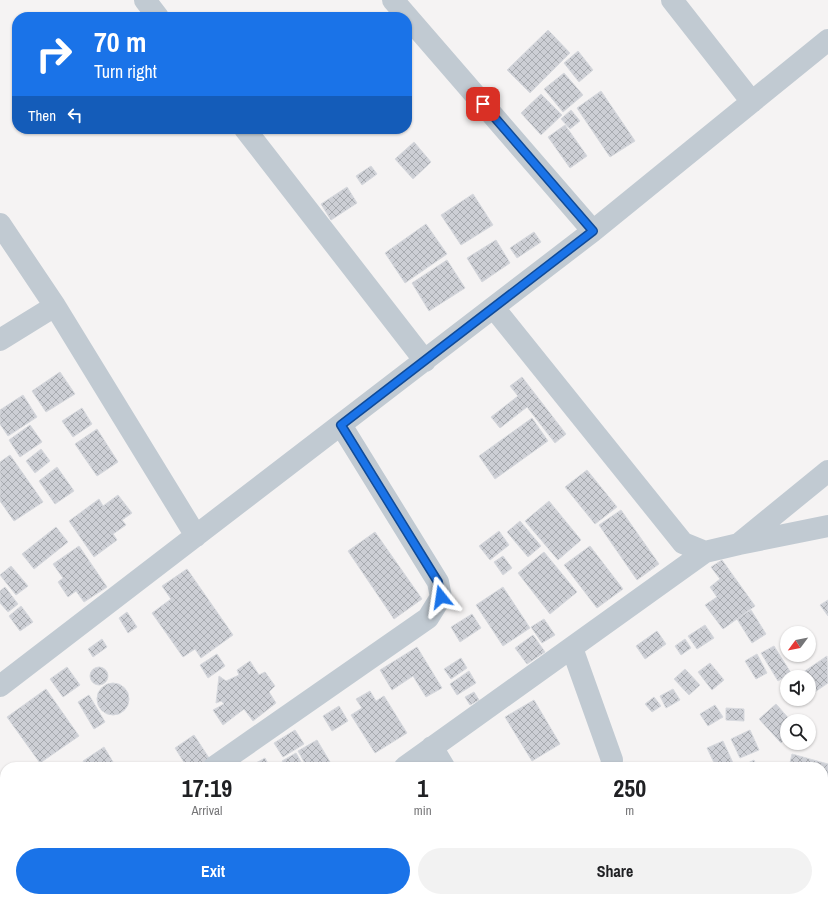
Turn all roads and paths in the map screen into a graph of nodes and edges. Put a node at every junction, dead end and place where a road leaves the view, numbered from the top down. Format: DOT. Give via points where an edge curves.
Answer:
graph roads {
  1 [pos="145,0"];
  2 [pos="393,0"];
  3 [pos="672,0"];
  4 [pos="154,12"];
  5 [pos="403,12"];
  6 [pos="412,22"];
  7 [pos="828,40"];
  8 [pos="752,102"];
  9 [pos="249,134"];
  10 [pos="0,224"];
  11 [pos="593,231"];
  12 [pos="55,306"];
  13 [pos="494,308"];
  14 [pos="0,340"];
  15 [pos="425,360"];
  16 [pos="341,425"];
  17 [pos="828,471"];
  18 [pos="828,526"];
  19 [pos="196,536"];
  20 [pos="739,544"];
  21 [pos="705,552"];
  22 [pos="572,648"];
  23 [pos="0,686"];
  24 [pos="432,747"];
  25 [pos="221,762"];
  26 [pos="412,762"];
  27 [pos="441,762"];
  28 [pos="612,762"];
  1 -- 4 [label="street"];
  2 -- 5 [label="street"];
  3 -- 8 [label="street"];
  6 -- 11 [label="street"];
  7 -- 8 [label="street"];
  8 -- 11 [label="street"];
  9 -- 15 [label="street"];
  10 -- 12 [label="street"];
  11 -- 13 [label="street"];
  12 -- 14 [label="street"];
  12 -- 19 [label="street"];
  13 -- 15 [label="street"];
  13 -- 21 [label="street" via="683,543"];
  15 -- 16 [label="street"];
  16 -- 19 [label="street"];
  16 -- 25 [label="street" via="438,582 441,597 428,618"];
  17 -- 20 [label="street"];
  18 -- 20 [label="street"];
  19 -- 23 [label="street"];
  20 -- 21 [label="street"];
  21 -- 22 [label="street"];
  22 -- 24 [label="street"];
  22 -- 28 [label="street"];
  24 -- 26 [label="street"];
  24 -- 27 [label="street"];
}
